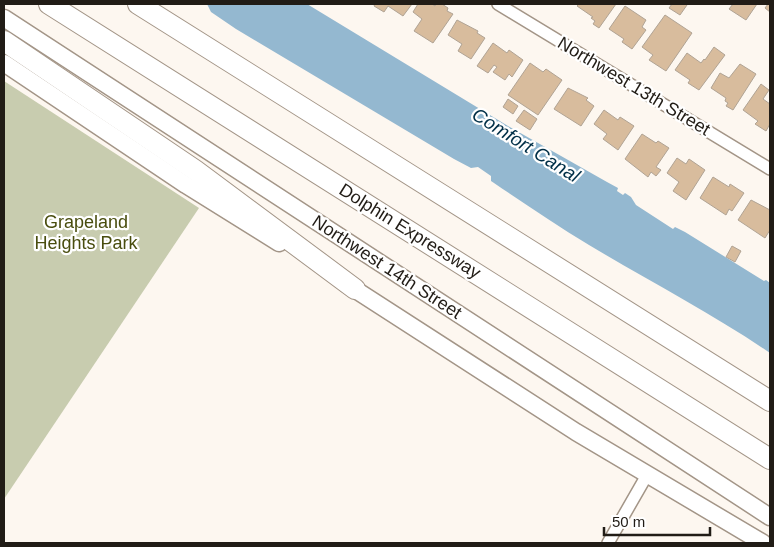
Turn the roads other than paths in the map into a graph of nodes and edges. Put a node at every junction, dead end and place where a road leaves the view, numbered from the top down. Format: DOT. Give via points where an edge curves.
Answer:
graph roads {
  1 [pos="49,4"];
  2 [pos="138,4"];
  3 [pos="498,4"];
  4 [pos="4,18"];
  5 [pos="4,41"];
  6 [pos="4,63"];
  7 [pos="770,169"];
  8 [pos="355,289"];
  9 [pos="751,389"];
  10 [pos="770,397"];
  11 [pos="770,401"];
  12 [pos="770,459"];
  13 [pos="647,475"];
  14 [pos="770,517"];
  15 [pos="608,543"];
  16 [pos="764,543"];
  1 -- 12 [label="highway, Dolphin Expressway"];
  2 -- 9 [label="highway"];
  3 -- 7 [label="street, Northwest 13th Street"];
  4 -- 14 [label="street, Northwest 14th Street"];
  5 -- 8 [label="highway" via="195,170"];
  6 -- 8 [label="street, Northwest 14th Street" via="186,186"];
  8 -- 13 [label="street, Northwest 14th Street"];
  9 -- 10 [label="highway"];
  9 -- 11 [label="highway"];
  13 -- 15 [label="street"];
  13 -- 16 [label="street, Northwest 14th Street"];
}
